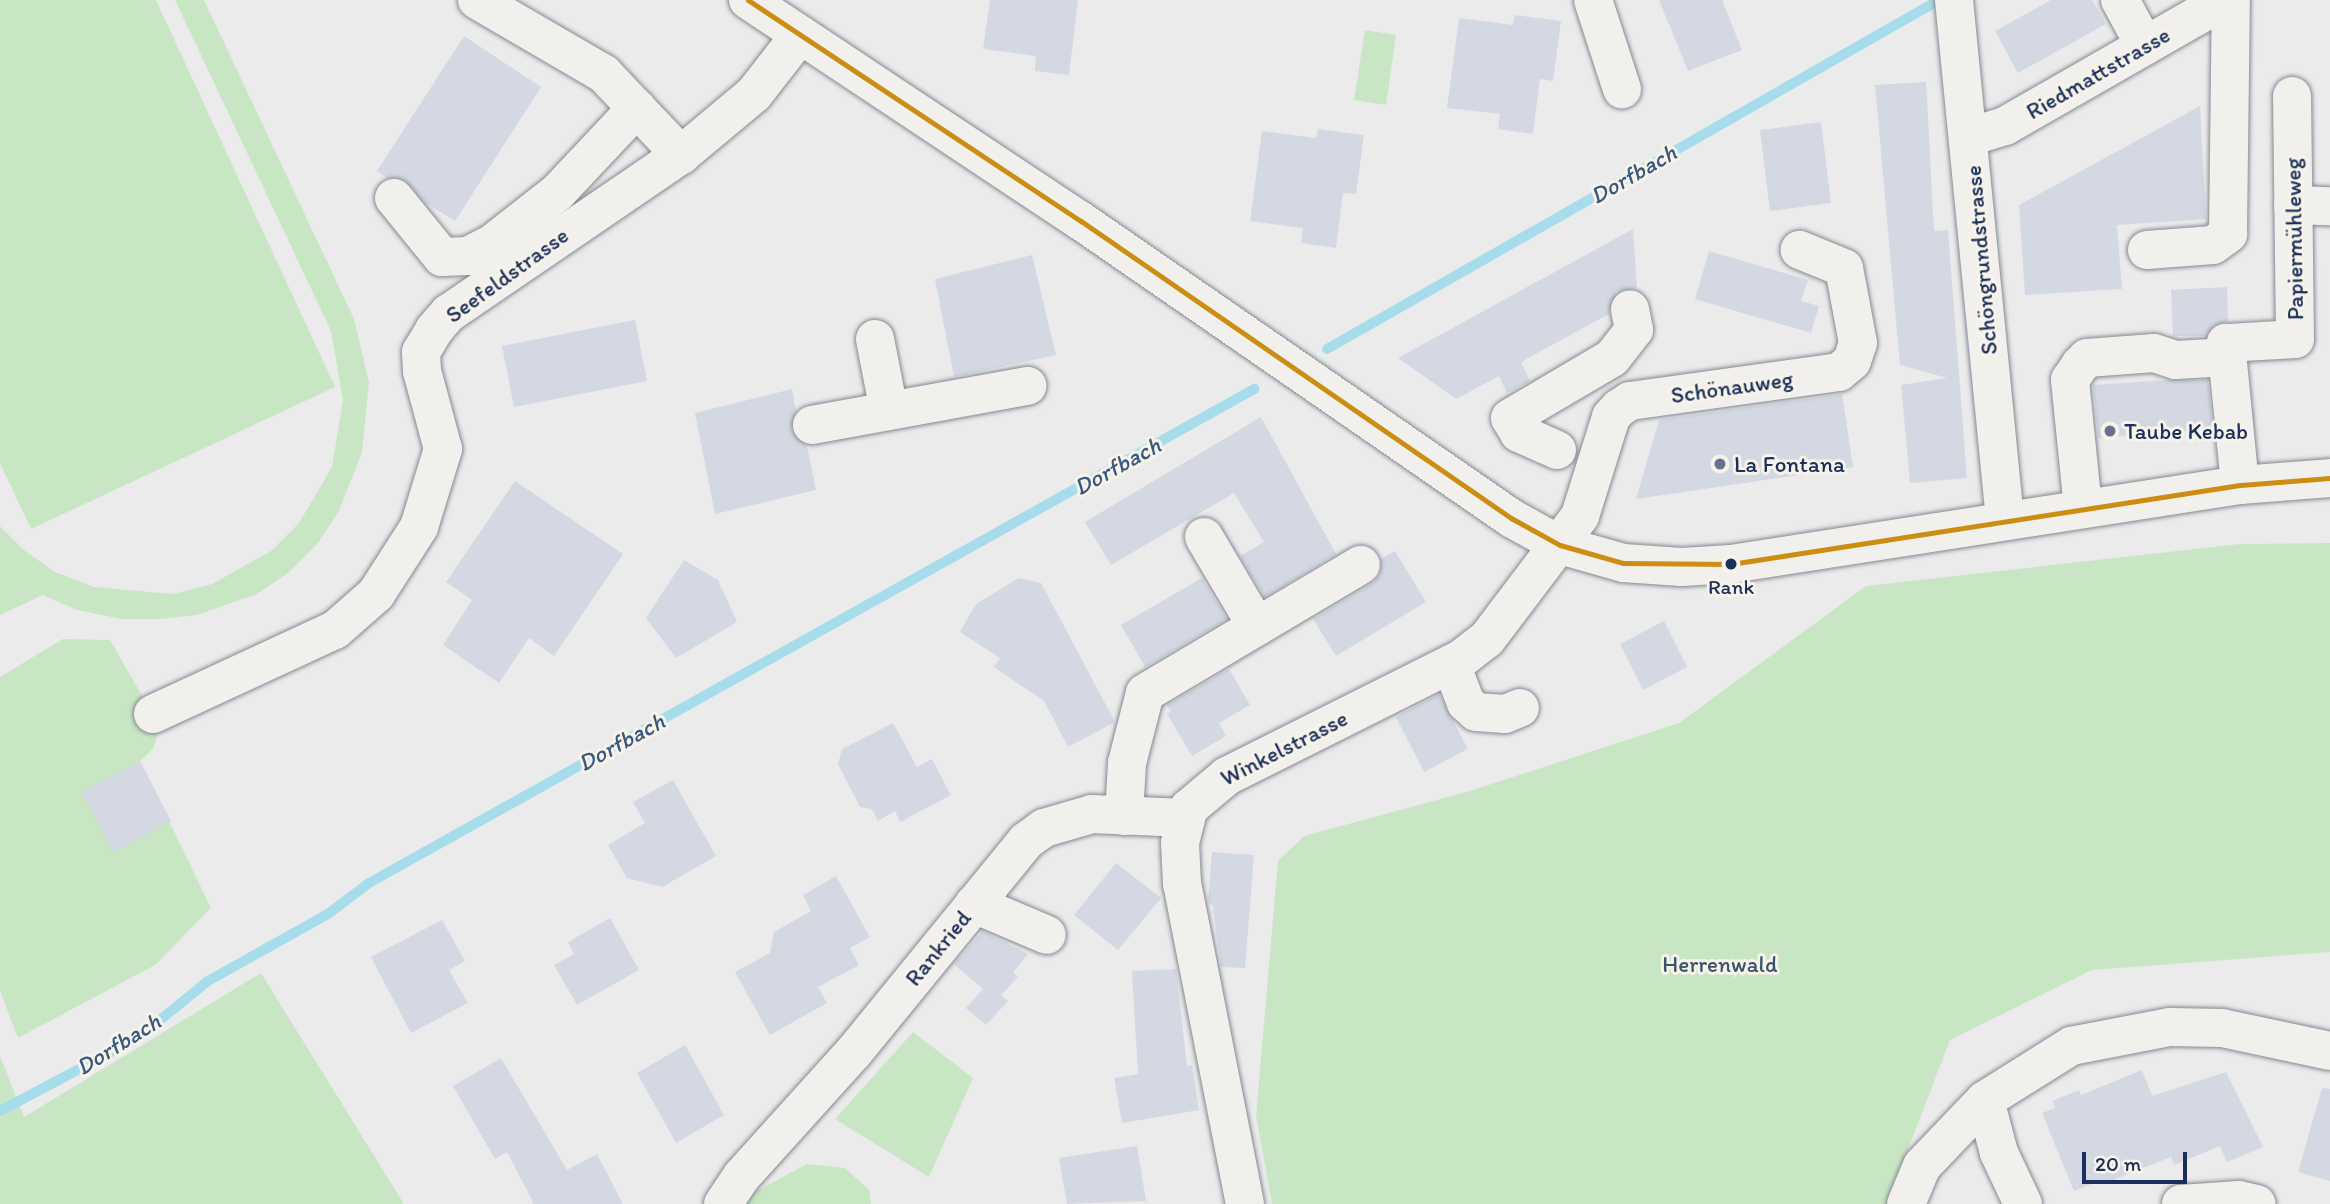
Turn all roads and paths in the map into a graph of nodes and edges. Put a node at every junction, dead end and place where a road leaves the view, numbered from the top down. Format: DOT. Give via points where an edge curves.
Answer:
graph roads {
  1 [pos="477,0"];
  2 [pos="748,0"];
  3 [pos="1593,0"];
  4 [pos="2120,0"];
  5 [pos="2224,0"];
  6 [pos="2231,0"];
  7 [pos="1955,7"];
  8 [pos="800,35"];
  9 [pos="2145,46"];
  10 [pos="1622,89"];
  11 [pos="2292,96"];
  12 [pos="637,108"];
  13 [pos="1969,137"];
  14 [pos="681,155"];
  15 [pos="394,198"];
  16 [pos="2311,205"];
  17 [pos="1800,250"];
  18 [pos="2147,250"];
  19 [pos="1630,309"];
  20 [pos="874,339"];
  21 [pos="1657,345"];
  22 [pos="2228,357"];
  23 [pos="1027,386"];
  24 [pos="1607,391"];
  25 [pos="888,411"];
  26 [pos="812,425"];
  27 [pos="1557,450"];
  28 [pos="2330,478"];
  29 [pos="2240,485"];
  30 [pos="2083,508"];
  31 [pos="2005,520"];
  32 [pos="1204,537"];
  33 [pos="1560,545"];
  34 [pos="1361,565"];
  35 [pos="1257,627"];
  36 [pos="1451,664"];
  37 [pos="1520,708"];
  38 [pos="153,714"];
  39 [pos="1124,816"];
  40 [pos="1184,818"];
  41 [pos="974,904"];
  42 [pos="1047,935"];
  43 [pos="2330,1051"];
  44 [pos="1985,1100"];
  45 [pos="732,1191"];
  46 [pos="1245,1204"];
  47 [pos="1906,1204"];
  48 [pos="2022,1204"];
  49 [pos="2182,1204"];
  50 [pos="2257,1204"];
  1 -- 12 [label="street" via="604,74"];
  2 -- 8 [label="street"];
  3 -- 10 [label="street"];
  4 -- 9 [label="street"];
  5 -- 9 [label="street, Riedmattstrasse"];
  6 -- 18 [label="street" via="2228,234 2213,245"];
  7 -- 13 [label="street, Schöngrundstrasse"];
  8 -- 14 [label="street, Seefeldstrasse" via="754,94"];
  8 -- 33 [label="street" via="1081,221 1511,518"];
  9 -- 13 [label="street, Riedmattstrasse" via="2005,126"];
  11 -- 16 [label="street, Papiermühleweg"];
  12 -- 14 [label="street"];
  12 -- 15 [label="street" via="558,192 493,243 468,256 442,257"];
  13 -- 31 [label="street, Schöngrundstrasse"];
  14 -- 38 [label="street, Seefeldstrasse" via="449,313 434,330 421,352 422,371 443,449 419,527 376,594 335,630"];
  16 -- 22 [label="street, Papiermühleweg" via="2295,338 2226,343"];
  17 -- 24 [label="street, Schönauweg" via="1844,268 1858,343 1852,361 1839,372 1630,401"];
  19 -- 24 [label="street" via="1634,330"];
  20 -- 25 [label="street"];
  21 -- 24 [label="street"];
  22 -- 29 [label="street"];
  22 -- 30 [label="street" via="2176,360 2154,353 2087,358 2080,365 2070,380"];
  23 -- 25 [label="street"];
  24 -- 27 [label="street" via="1510,418 1519,433"];
  24 -- 33 [label="street" via="1611,417 1580,516"];
  25 -- 26 [label="street"];
  28 -- 29 [label="street"];
  29 -- 30 [label="street"];
  30 -- 31 [label="street"];
  31 -- 33 [label="street" via="1731,564 1682,567 1623,563"];
  32 -- 35 [label="street"];
  33 -- 36 [label="street, Winkelstrasse" via="1487,639"];
  34 -- 35 [label="street"];
  35 -- 39 [label="street" via="1145,693 1127,763"];
  36 -- 37 [label="street" via="1466,703 1476,712 1505,714"];
  36 -- 40 [label="street, Winkelstrasse" via="1227,776 1203,791"];
  39 -- 40 [label="street, Rankried"];
  39 -- 41 [label="street, Rankried" via="1092,814 1044,828 1011,857"];
  40 -- 46 [label="street" via="1182,884"];
  41 -- 42 [label="street"];
  41 -- 45 [label="street, Rankried" via="854,1052"];
  43 -- 44 [label="street" via="2222,1028 2170,1027 2113,1035 2071,1046"];
  44 -- 47 [label="street" via="1922,1166"];
  44 -- 48 [label="street" via="1999,1153"];
  49 -- 50 [label="street" via="2239,1200"];
}
